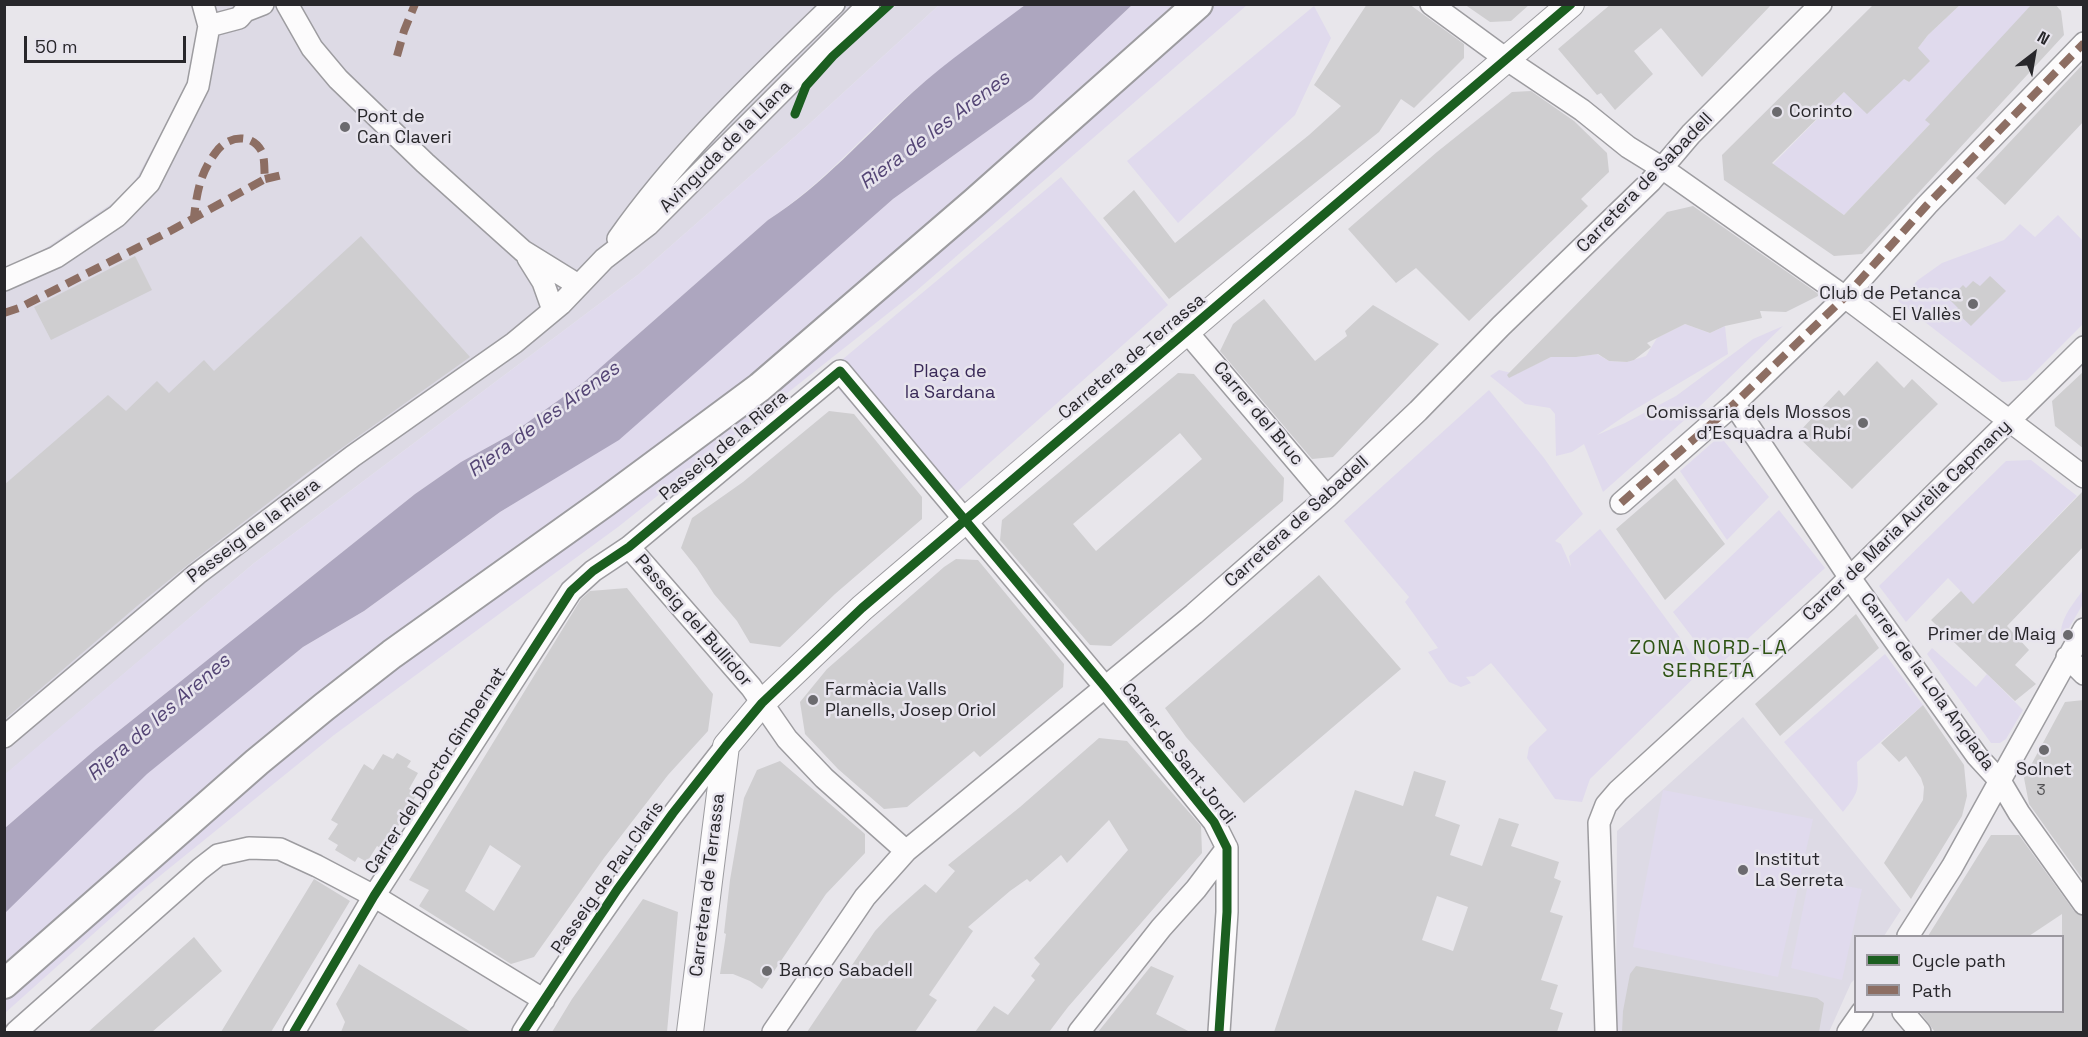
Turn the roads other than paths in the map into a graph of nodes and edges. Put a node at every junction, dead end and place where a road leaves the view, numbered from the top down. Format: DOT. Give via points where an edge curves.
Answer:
graph roads {
  1 [pos="203,4"];
  2 [pos="262,4"];
  3 [pos="287,4"];
  4 [pos="834,4"];
  5 [pos="869,4"];
  6 [pos="1198,4"];
  7 [pos="1431,4"];
  8 [pos="1571,4"];
  9 [pos="1821,4"];
  10 [pos="209,26"];
  11 [pos="2084,43"];
  12 [pos="1506,59"];
  13 [pos="1662,168"];
  14 [pos="523,250"];
  15 [pos="604,259"];
  16 [pos="4,280"];
  17 [pos="574,289"];
  18 [pos="1845,297"];
  19 [pos="553,310"];
  20 [pos="1187,332"];
  21 [pos="2084,348"];
  22 [pos="840,371"];
  23 [pos="1734,404"];
  24 [pos="2009,422"];
  25 [pos="2084,477"];
  26 [pos="1327,497"];
  27 [pos="1620,503"];
  28 [pos="966,519"];
  29 [pos="629,547"];
  30 [pos="1850,578"];
  31 [pos="2084,629"];
  32 [pos="2067,657"];
  33 [pos="2084,674"];
  34 [pos="1106,687"];
  35 [pos="762,703"];
  36 [pos="4,738"];
  37 [pos="726,746"];
  38 [pos="2000,781"];
  39 [pos="1227,848"];
  40 [pos="906,851"];
  41 [pos="1204,889"];
  42 [pos="374,896"];
  43 [pos="2084,904"];
  44 [pos="1227,912"];
  45 [pos="1909,935"];
  46 [pos="4,984"];
  47 [pos="544,1000"];
  48 [pos="1861,1013"];
  49 [pos="1906,1013"];
  50 [pos="26,1030"];
  51 [pos="294,1032"];
  52 [pos="523,1032"];
  53 [pos="690,1032"];
  54 [pos="773,1032"];
  55 [pos="1079,1032"];
  56 [pos="1219,1032"];
  57 [pos="1606,1032"];
  58 [pos="1848,1032"];
  59 [pos="1920,1032"];
  1 -- 10 [label="street"];
  2 -- 10 [label="street" via="239,18"];
  3 -- 14 [label="street" via="312,48 338,79"];
  4 -- 15 [label="street, Avinguda de la Llana" via="727,109 626,227"];
  5 -- 15 [label="street, Avinguda de la Llana" via="648,225"];
  6 -- 46 [label="main road" via="778,372 324,707"];
  7 -- 12 [label="street"];
  8 -- 12 [label="street, Carretera de Terrassa"];
  9 -- 13 [label="street, Carretera de Sabadell"];
  10 -- 16 [label="street" via="198,86 149,183 117,216 56,257"];
  11 -- 18 [label="street" via="1927,205"];
  12 -- 13 [label="street"];
  12 -- 20 [label="street, Carretera de Terrassa"];
  13 -- 18 [label="street"];
  13 -- 26 [label="street, Carretera de Sabadell"];
  14 -- 17 [label="street"];
  14 -- 19 [label="street" via="543,282"];
  15 -- 17 [label="street, Avinguda de la Llana"];
  17 -- 19 [label="street, Passeig de la Riera"];
  18 -- 23 [label="street"];
  18 -- 24 [label="street"];
  19 -- 36 [label="street, Passeig de la Riera" via="514,343 353,456 197,574"];
  20 -- 26 [label="street, Carrer del Bruc"];
  20 -- 28 [label="street, Carretera de Terrassa"];
  21 -- 24 [label="street, Carrer de Maria Aurèlia Capmany"];
  22 -- 28 [label="street, Carrer de Sant Jordi"];
  22 -- 29 [label="street, Passeig de la Riera"];
  23 -- 27 [label="street"];
  23 -- 30 [label="street, Carrer de la Lola Anglada"];
  24 -- 25 [label="street"];
  24 -- 30 [label="street, Carrer de Maria Aurèlia Capmany"];
  26 -- 34 [label="street, Carretera de Sabadell"];
  28 -- 34 [label="street, Carrer de Sant Jordi"];
  28 -- 35 [label="street, Carretera de Terrassa" via="862,608"];
  29 -- 35 [label="street, Passeig del Bullidor"];
  29 -- 42 [label="street, Carrer del Doctor Gimbernat" via="572,591"];
  30 -- 38 [label="street, Carrer de la Lola Anglada" via="1977,756"];
  30 -- 57 [label="street, Carrer de Maria Aurèlia Capmany" via="1606,805 1599,823"];
  31 -- 32 [label="street"];
  32 -- 33 [label="street"];
  32 -- 38 [label="street"];
  34 -- 39 [label="street, Carrer de Sant Jordi" via="1214,822"];
  34 -- 40 [label="street, Carretera de Sabadell"];
  35 -- 37 [label="street, Carretera de Terrassa"];
  35 -- 40 [label="street, Passeig del Bullidor" via="787,739 824,778"];
  37 -- 47 [label="street, Passeig de Pau Claris" via="617,890"];
  37 -- 53 [label="street, Carretera de Terrassa"];
  38 -- 43 [label="street, Carrer de la Lola Anglada"];
  38 -- 45 [label="street"];
  39 -- 41 [label="street"];
  39 -- 44 [label="street, Carrer de Sant Jordi"];
  40 -- 54 [label="street, Carretera de Sabadell" via="865,897"];
  41 -- 44 [label="street" via="1221,894"];
  41 -- 55 [label="street" via="1161,928"];
  42 -- 47 [label="street"];
  42 -- 50 [label="street" via="280,849 249,848 218,855"];
  42 -- 51 [label="street, Carrer del Doctor Gimbernat"];
  44 -- 56 [label="street, Carrer de Sant Jordi"];
  47 -- 52 [label="street, Passeig de Pau Claris"];
  48 -- 58 [label="street"];
  49 -- 59 [label="street"];
}
